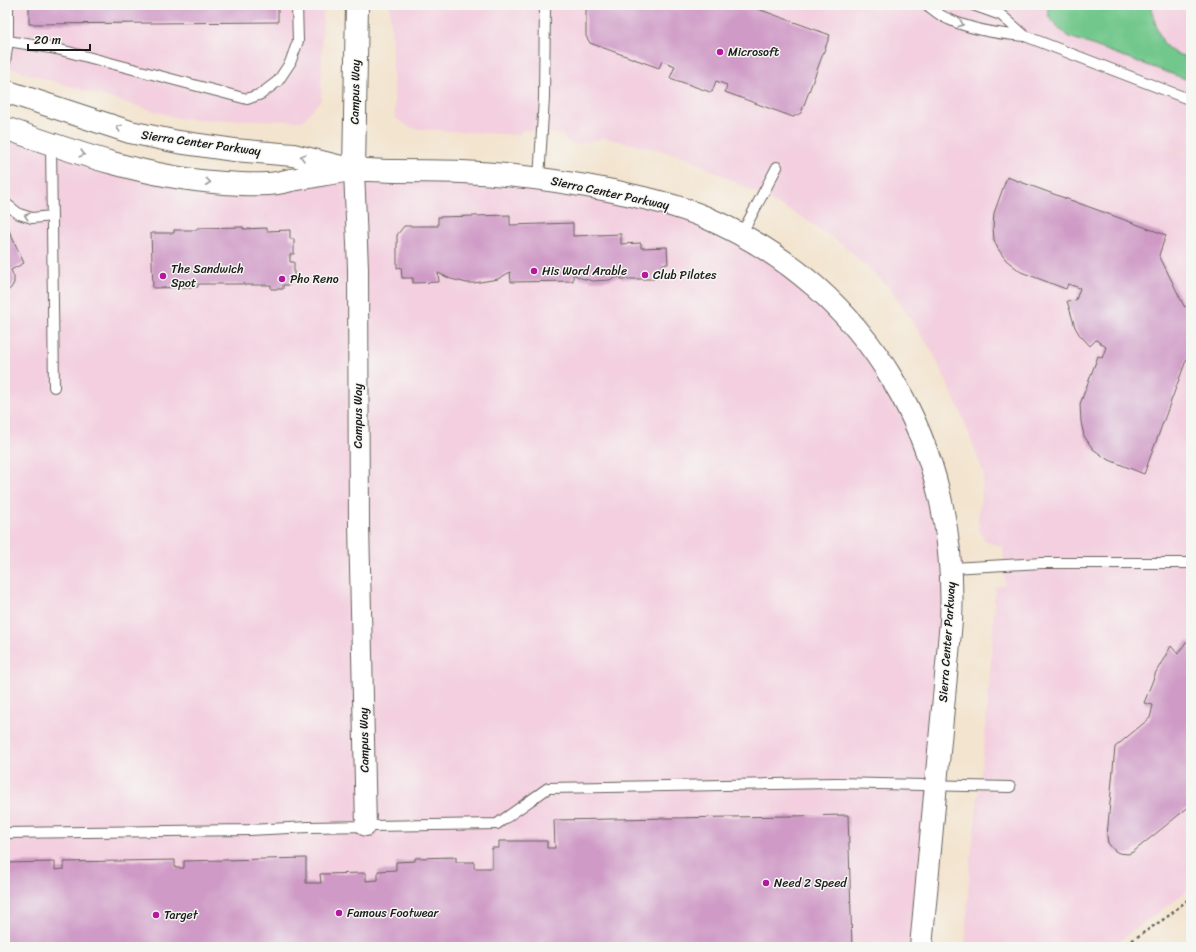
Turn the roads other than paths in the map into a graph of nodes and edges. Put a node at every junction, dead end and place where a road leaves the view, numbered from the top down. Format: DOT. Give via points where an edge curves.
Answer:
graph roads {
  1 [pos="8,5"];
  2 [pos="297,5"];
  3 [pos="357,5"];
  4 [pos="545,5"];
  5 [pos="927,5"];
  6 [pos="973,5"];
  7 [pos="1025,36"];
  8 [pos="8,41"];
  9 [pos="5,62"];
  10 [pos="5,91"];
  11 [pos="1191,100"];
  12 [pos="5,128"];
  13 [pos="51,144"];
  14 [pos="776,167"];
  15 [pos="354,170"];
  16 [pos="539,179"];
  17 [pos="5,204"];
  18 [pos="52,216"];
  19 [pos="741,235"];
  20 [pos="54,387"];
  21 [pos="1191,563"];
  22 [pos="952,568"];
  23 [pos="936,785"];
  24 [pos="1010,787"];
  25 [pos="366,826"];
  26 [pos="5,834"];
  27 [pos="921,947"];
  1 -- 8 [label="lane"];
  2 -- 8 [label="lane" via="298,42 290,63 278,81 261,94 247,99 57,49"];
  3 -- 15 [label="street, Campus Way"];
  4 -- 16 [label="lane" via="544,98"];
  5 -- 7 [label="lane, one-way" via="946,19 965,26 996,34"];
  6 -- 7 [label="lane" via="1002,15"];
  7 -- 11 [label="lane"];
  8 -- 9 [label="lane"];
  15 -- 10 [label="street, Sierra Center Parkway, one-way" via="293,155 234,150 130,132"];
  12 -- 13 [label="street, Sierra Center Parkway"];
  13 -- 15 [label="street, Sierra Center Parkway, one-way" via="149,173 224,183 268,184"];
  13 -- 18 [label="lane"];
  14 -- 19 [label="lane"];
  15 -- 16 [label="street, Sierra Center Parkway" via="462,172"];
  15 -- 25 [label="street, Campus Way" via="358,268 359,525"];
  16 -- 19 [label="street, Sierra Center Parkway" via="589,186 672,205 705,217"];
  18 -- 17 [label="lane, one-way" via="32,218 19,214"];
  18 -- 20 [label="lane"];
  19 -- 22 [label="street, Sierra Center Parkway" via="777,256 818,290 857,331 892,378 908,406 930,459 943,508"];
  21 -- 22 [label="lane" via="1042,563"];
  22 -- 23 [label="street, Sierra Center Parkway" via="951,621"];
  23 -- 24 [label="lane"];
  23 -- 25 [label="lane" via="836,783 548,788 497,824"];
  23 -- 27 [label="street, Sierra Center Parkway"];
  25 -- 26 [label="lane"];
}
